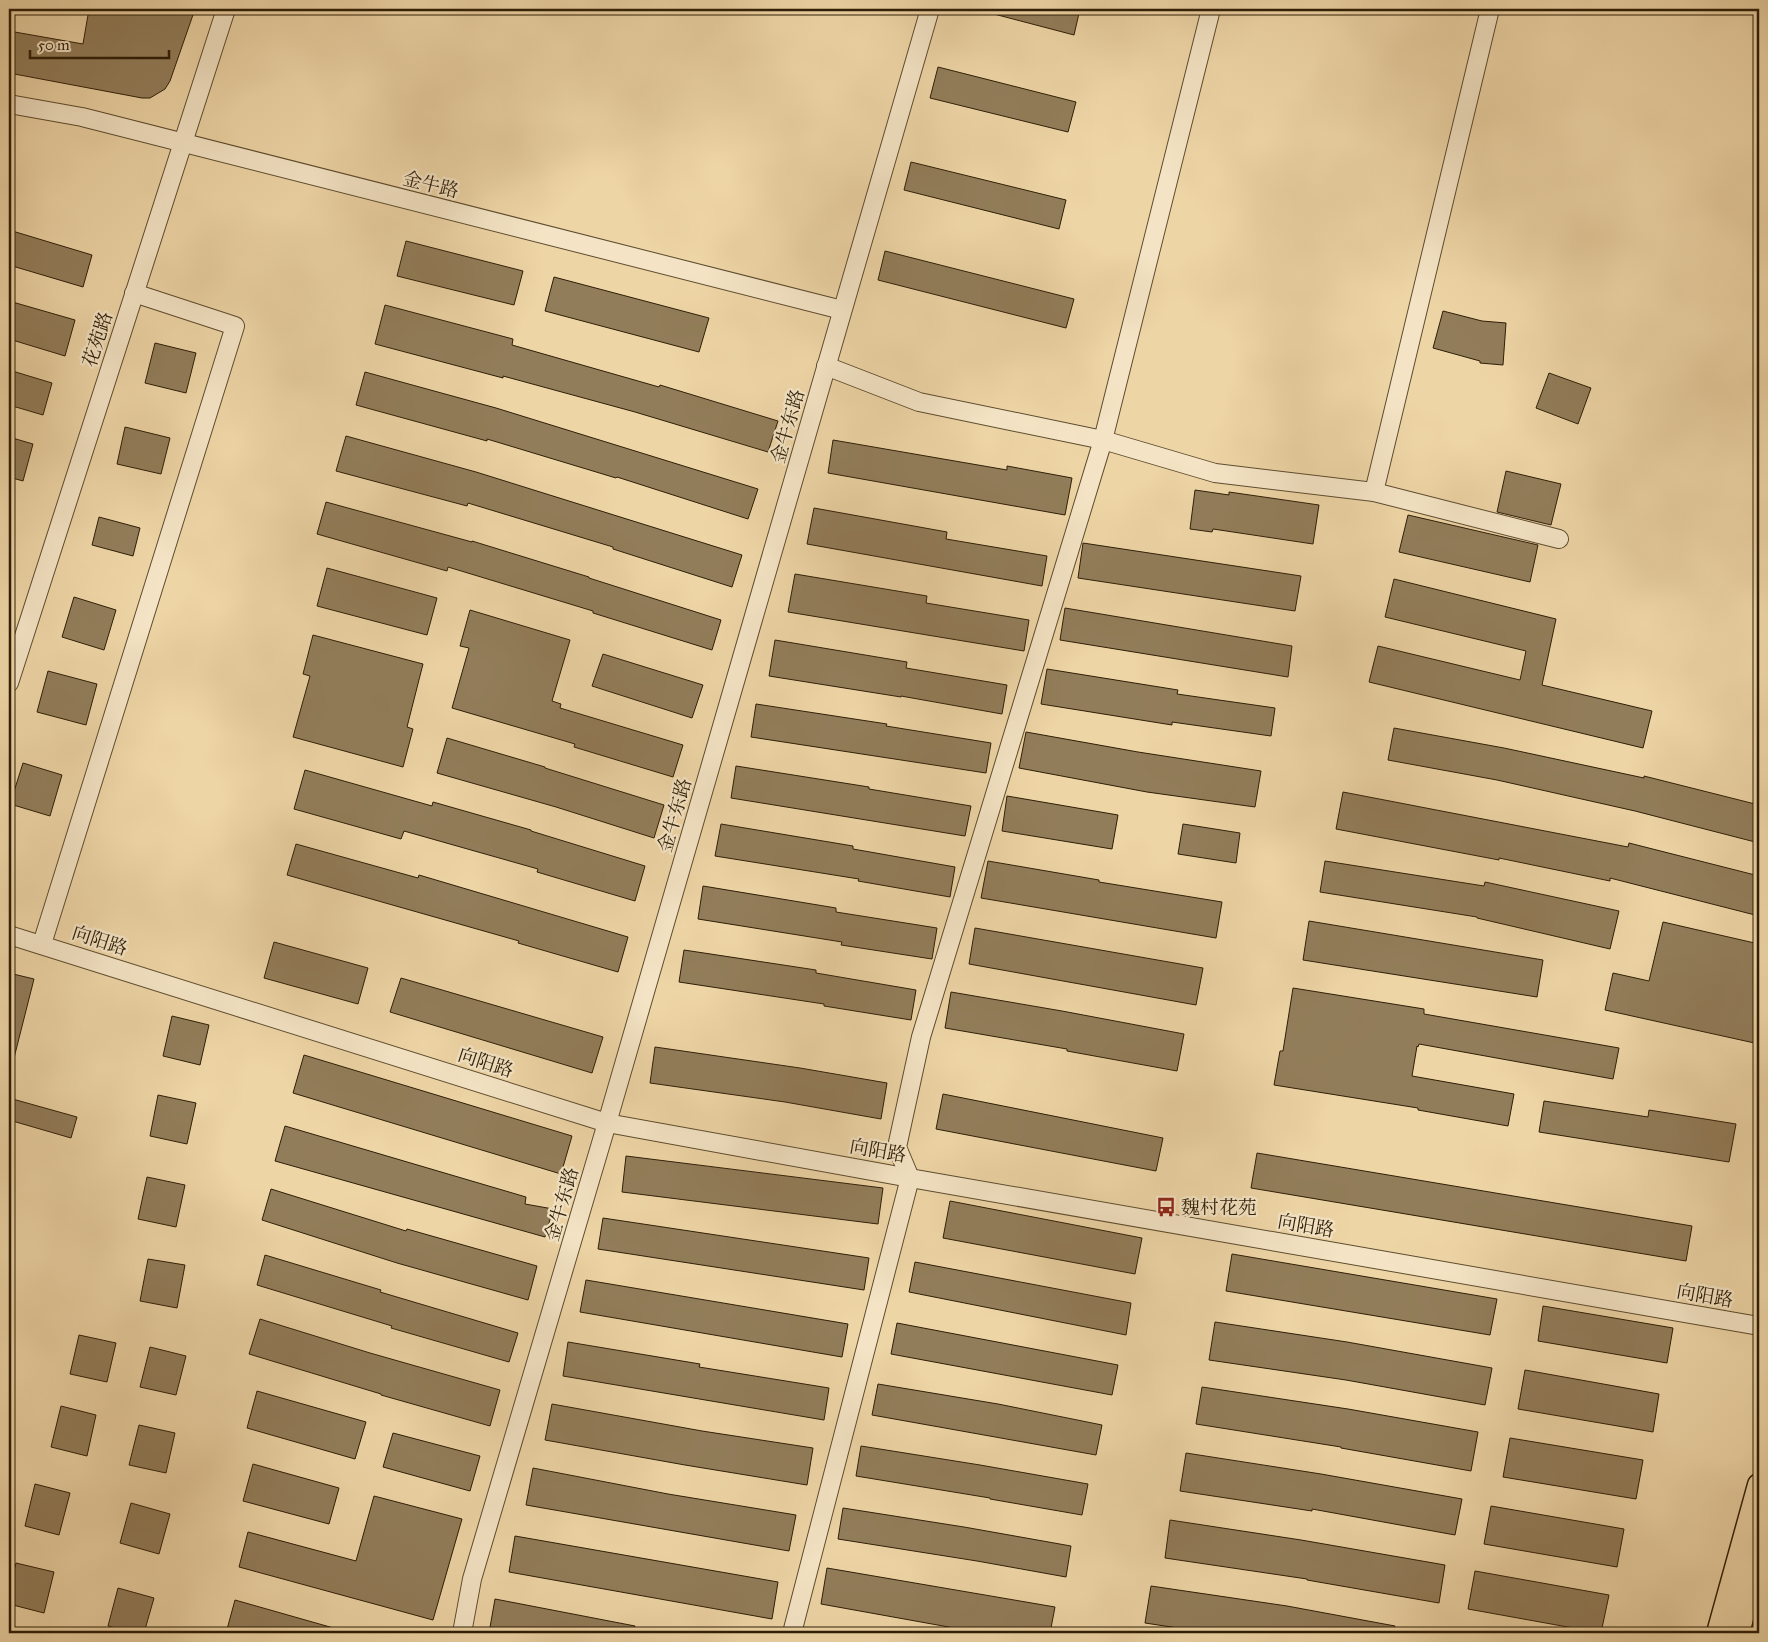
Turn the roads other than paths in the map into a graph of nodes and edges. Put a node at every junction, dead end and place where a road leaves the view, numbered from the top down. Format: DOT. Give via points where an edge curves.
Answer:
graph roads {
  1 [pos="226,9"];
  2 [pos="930,9"];
  3 [pos="1211,9"];
  4 [pos="1490,9"];
  5 [pos="9,104"];
  6 [pos="182,143"];
  7 [pos="134,293"];
  8 [pos="842,310"];
  9 [pos="826,366"];
  10 [pos="1104,440"];
  11 [pos="1374,492"];
  12 [pos="1559,539"];
  13 [pos="9,683"];
  14 [pos="9,935"];
  15 [pos="42,944"];
  16 [pos="607,1123"];
  17 [pos="910,1178"];
  18 [pos="1759,1326"];
  19 [pos="1759,1485"];
  20 [pos="1759,1555"];
  21 [pos="462,1633"];
  22 [pos="792,1633"];
  23 [pos="1718,1633"];
  24 [pos="1738,1633"];
  1 -- 6 [label="street, 花苑路"];
  2 -- 8 [label="street, 金牛东路"];
  3 -- 10 [label="street"];
  4 -- 11 [label="street"];
  5 -- 6 [label="street, 金牛路" via="82,117"];
  6 -- 7 [label="street, 花苑路"];
  6 -- 8 [label="street, 金牛路"];
  7 -- 13 [label="street, 花苑路"];
  7 -- 15 [label="street" via="235,326"];
  8 -- 9 [label="street, 金牛东路"];
  9 -- 10 [label="street" via="919,402"];
  9 -- 16 [label="street, 金牛东路"];
  10 -- 11 [label="street" via="1215,472"];
  10 -- 17 [label="street" via="921,1037 897,1147"];
  11 -- 12 [label="street"];
  14 -- 15 [label="street, 向阳路"];
  15 -- 16 [label="street, 向阳路"];
  16 -- 17 [label="street, 向阳路"];
  16 -- 21 [label="street, 金牛东路" via="472,1579"];
  17 -- 18 [label="street, 向阳路"];
  17 -- 22 [label="street"];
  19 -- 23 [label="main road"];
  20 -- 24 [label="main road"];
}
